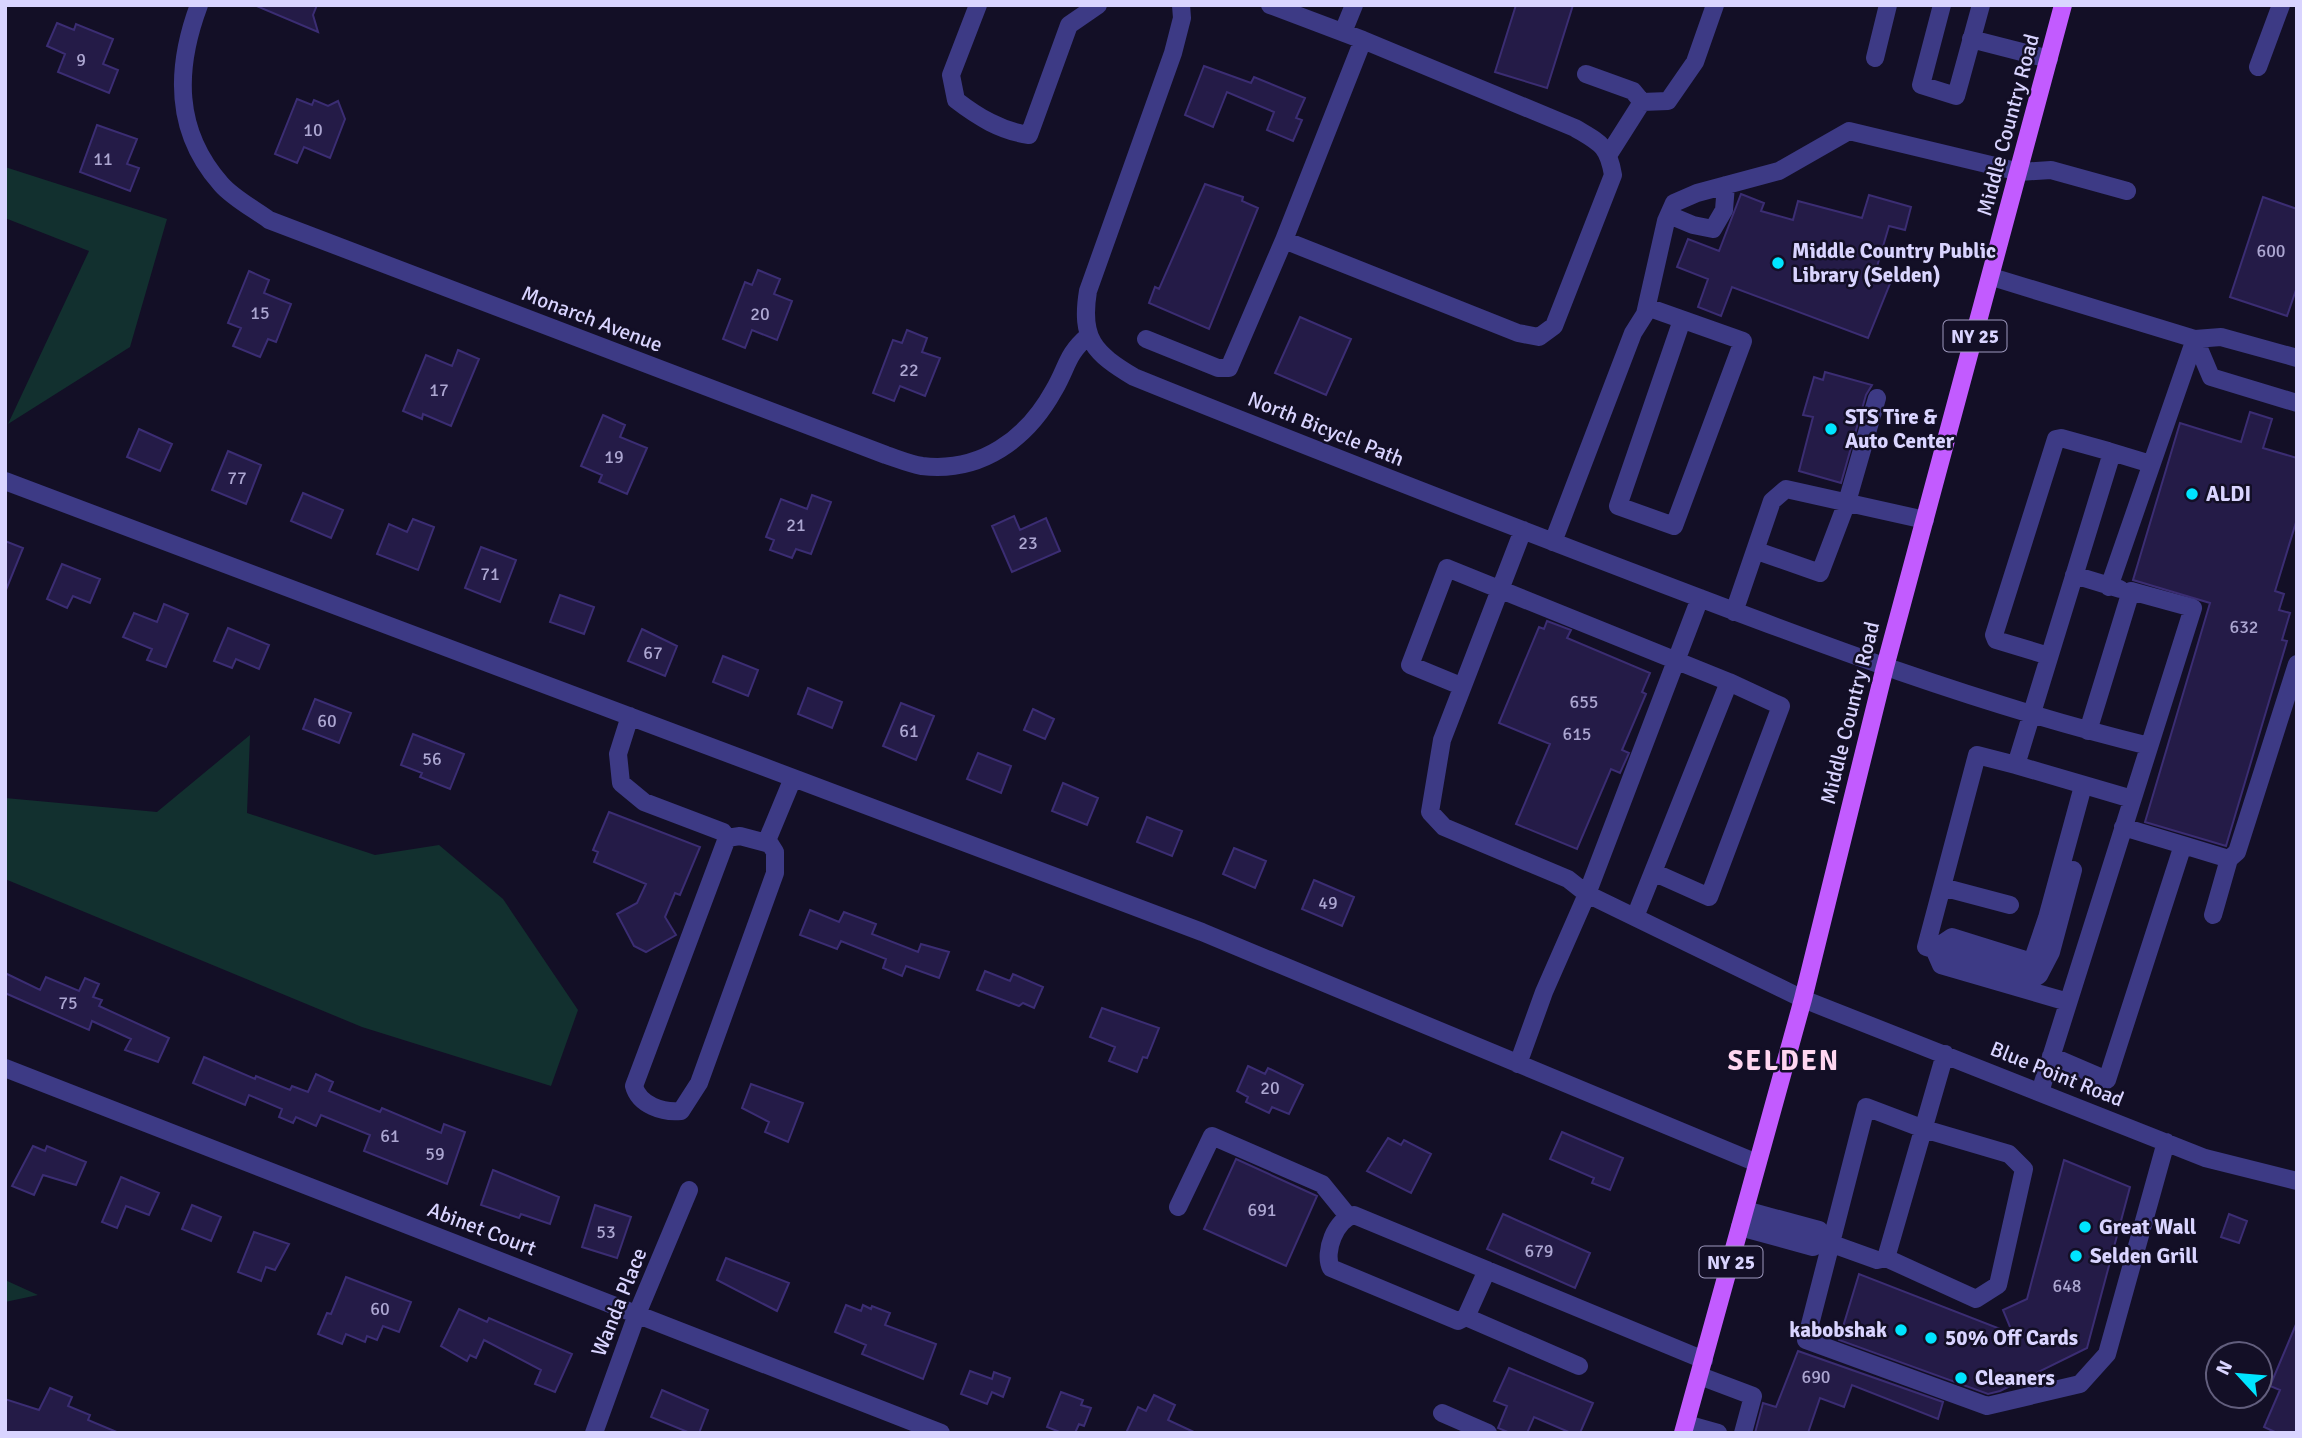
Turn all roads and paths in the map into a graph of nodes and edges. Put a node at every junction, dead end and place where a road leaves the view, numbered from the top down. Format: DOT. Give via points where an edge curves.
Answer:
graph roads {
  1 [pos="199,5"];
  2 [pos="978,5"];
  3 [pos="1098,5"];
  4 [pos="1181,5"];
  5 [pos="1354,5"];
  6 [pos="1715,5"];
  7 [pos="1888,5"];
  8 [pos="1942,5"];
  9 [pos="1980,5"];
  10 [pos="2063,5"];
  11 [pos="2281,5"];
  12 [pos="1274,6"];
  13 [pos="1343,32"];
  14 [pos="1971,39"];
  15 [pos="1363,40"];
  16 [pos="1875,58"];
  17 [pos="2049,59"];
  18 [pos="2258,67"];
  19 [pos="1586,74"];
  20 [pos="1642,102"];
  21 [pos="1609,155"];
  22 [pos="2020,172"];
  23 [pos="1726,185"];
  24 [pos="2127,191"];
  25 [pos="1669,215"];
  26 [pos="1284,240"];
  27 [pos="1992,276"];
  28 [pos="1647,307"];
  29 [pos="1682,320"];
  30 [pos="1088,336"];
  31 [pos="1146,339"];
  32 [pos="2195,339"];
  33 [pos="2297,358"];
  34 [pos="1877,398"];
  35 [pos="2297,403"];
  36 [pos="2108,451"];
  37 [pos="2151,464"];
  38 [pos="5,481"];
  39 [pos="1847,502"];
  40 [pos="1925,520"];
  41 [pos="1523,530"];
  42 [pos="1553,542"];
  43 [pos="1758,551"];
  44 [pos="2074,575"];
  45 [pos="2109,587"];
  46 [pos="1499,591"];
  47 [pos="2131,591"];
  48 [pos="1700,598"];
  49 [pos="1734,611"];
  50 [pos="2049,656"];
  51 [pos="1676,662"];
  52 [pos="2297,664"];
  53 [pos="1885,667"];
  54 [pos="1729,682"];
  55 [pos="1461,686"];
  56 [pos="2031,713"];
  57 [pos="630,716"];
  58 [pos="2088,731"];
  59 [pos="2149,746"];
  60 [pos="2016,765"];
  61 [pos="793,778"];
  62 [pos="2083,786"];
  63 [pos="2132,799"];
  64 [pos="2123,827"];
  65 [pos="2071,834"];
  66 [pos="727,838"];
  67 [pos="766,843"];
  68 [pos="2183,845"];
  69 [pos="2229,859"];
  70 [pos="1653,872"];
  71 [pos="1942,887"];
  72 [pos="1587,894"];
  73 [pos="2010,905"];
  74 [pos="2213,915"];
  75 [pos="1635,917"];
  76 [pos="1930,948"];
  77 [pos="2020,988"];
  78 [pos="1803,999"];
  79 [pos="2068,1002"];
  80 [pos="1945,1054"];
  81 [pos="2051,1056"];
  82 [pos="1518,1064"];
  83 [pos="5,1068"];
  84 [pos="2039,1092"];
  85 [pos="1923,1129"];
  86 [pos="2166,1142"];
  87 [pos="1757,1163"];
  88 [pos="2297,1181"];
  89 [pos="689,1190"];
  90 [pos="1178,1208"];
  91 [pos="1348,1216"];
  92 [pos="1743,1218"];
  93 [pos="1828,1242"];
  94 [pos="1886,1258"];
  95 [pos="1487,1270"];
  96 [pos="637,1314"];
  97 [pos="1466,1317"];
  98 [pos="1578,1366"];
  99 [pos="1702,1368"];
  100 [pos="1442,1413"];
  101 [pos="1684,1428"];
  102 [pos="593,1433"];
  103 [pos="941,1433"];
  104 [pos="1488,1433"];
  105 [pos="1718,1433"];
  106 [pos="1743,1433"];
  1 -- 30 [label="street, Monarch Avenue" via="183,59 182,101 195,150 222,186 269,220 886,455 922,466 956,466 986,459 1034,421 1072,351"];
  2 -- 3 [label="street" via="951,75 956,100 977,116 1029,135 1069,25"];
  4 -- 30 [label="street" via="1173,53 1088,291 1084,318"];
  5 -- 13 [label="street"];
  6 -- 20 [label="street" via="1695,62 1668,101"];
  7 -- 16 [label="street"];
  8 -- 14 [label="street" via="1921,85 1956,96"];
  9 -- 14 [label="street"];
  10 -- 17 [label="main road, Middle Country Road / NY 25"];
  11 -- 18 [label="street"];
  12 -- 13 [label="street"];
  13 -- 15 [label="street"];
  14 -- 17 [label="street"];
  15 -- 21 [label="street" via="1575,128 1602,144"];
  15 -- 26 [label="street"];
  17 -- 22 [label="main road, Middle Country Road / NY 25"];
  19 -- 20 [label="street" via="1633,91"];
  20 -- 21 [label="street"];
  21 -- 26 [label="street" via="1613,175 1554,326 1539,337 1518,334"];
  22 -- 23 [label="street" via="1849,131 1779,171"];
  22 -- 24 [label="street" via="2051,170"];
  22 -- 27 [label="main road, Middle Country Road / NY 25"];
  23 -- 25 [label="street" via="1674,203"];
  23 -- 25 [label="street" via="1724,210 1713,229"];
  25 -- 28 [label="street"];
  26 -- 31 [label="street" via="1229,368 1218,369"];
  27 -- 32 [label="street"];
  27 -- 40 [label="main road, Middle Country Road / NY 25"];
  28 -- 29 [label="street"];
  28 -- 42 [label="street"];
  29 -- 29 [label="street" via="1743,341 1674,526 1618,506"];
  30 -- 41 [label="street, North Bicycle Path" via="1102,358 1134,377"];
  32 -- 33 [label="street" via="2221,337"];
  32 -- 35 [label="street" via="2211,377"];
  32 -- 37 [label="street"];
  34 -- 39 [label="street"];
  36 -- 37 [label="street"];
  36 -- 44 [label="street"];
  36 -- 50 [label="street" via="2056,439 1994,635 1996,640"];
  37 -- 45 [label="street"];
  38 -- 57 [label="street"];
  39 -- 40 [label="street"];
  39 -- 43 [label="street" via="1786,489 1772,501"];
  39 -- 43 [label="street" via="1820,573"];
  40 -- 53 [label="main road, Middle Country Road / NY 25"];
  41 -- 42 [label="street, North Bicycle Path"];
  41 -- 46 [label="street"];
  42 -- 48 [label="street, North Bicycle Path"];
  43 -- 49 [label="street"];
  44 -- 45 [label="street"];
  44 -- 50 [label="street"];
  45 -- 47 [label="street"];
  46 -- 51 [label="street"];
  46 -- 55 [label="street"];
  46 -- 55 [label="street" via="1447,568 1410,665"];
  47 -- 58 [label="street"];
  47 -- 59 [label="street" via="2193,608"];
  48 -- 49 [label="street, North Bicycle Path"];
  48 -- 51 [label="street"];
  49 -- 53 [label="street, North Bicycle Path"];
  50 -- 56 [label="street"];
  51 -- 54 [label="street"];
  51 -- 72 [label="street"];
  52 -- 69 [label="street" via="2255,801 2237,852"];
  53 -- 56 [label="street, North Bicycle Path"];
  53 -- 78 [label="main road, Middle Country Road / NY 25"];
  54 -- 70 [label="street"];
  54 -- 70 [label="street" via="1781,706 1709,897"];
  55 -- 72 [label="street, Blue Point Road" via="1442,740 1430,813 1444,827 1567,880"];
  56 -- 58 [label="street, North Bicycle Path"];
  56 -- 60 [label="street"];
  57 -- 61 [label="street"];
  57 -- 66 [label="street" via="618,754 621,783 643,802 723,832"];
  58 -- 59 [label="street, North Bicycle Path"];
  59 -- 63 [label="street"];
  60 -- 62 [label="street"];
  60 -- 71 [label="street" via="1976,755"];
  61 -- 67 [label="street"];
  61 -- 82 [label="street" via="1202,932"];
  62 -- 63 [label="street"];
  62 -- 65 [label="street"];
  63 -- 64 [label="street"];
  64 -- 68 [label="street"];
  64 -- 79 [label="street"];
  65 -- 76 [label="street" via="2032,962 1952,937"];
  65 -- 77 [label="street" via="2079,850 2051,952 2039,975"];
  66 -- 67 [label="street" via="740,836"];
  66 -- 67 [label="street" via="634,1086 643,1102 671,1112 681,1111 699,1083 775,873 775,852"];
  68 -- 69 [label="street"];
  68 -- 81 [label="street" via="2107,1080"];
  69 -- 74 [label="street"];
  70 -- 75 [label="street"];
  71 -- 73 [label="street"];
  71 -- 76 [label="street"];
  72 -- 75 [label="street, Blue Point Road"];
  72 -- 82 [label="street"];
  75 -- 78 [label="street, Blue Point Road"];
  76 -- 77 [label="street" via="1941,965"];
  77 -- 79 [label="street"];
  78 -- 80 [label="street, Blue Point Road"];
  78 -- 87 [label="main road, Middle Country Road / NY 25"];
  79 -- 81 [label="street"];
  80 -- 84 [label="street, Blue Point Road"];
  80 -- 85 [label="street"];
  81 -- 84 [label="street"];
  82 -- 87 [label="street"];
  83 -- 96 [label="street, Abinet Court"];
  84 -- 86 [label="street, Blue Point Road"];
  85 -- 93 [label="street" via="1866,1107"];
  85 -- 94 [label="street"];
  85 -- 94 [label="street" via="2008,1154 2024,1169 1998,1285 1976,1299"];
  86 -- 88 [label="street, Blue Point Road" via="2206,1158"];
  86 -- 93 [label="street" via="2107,1354 2080,1384 1987,1406 1806,1340"];
  87 -- 92 [label="main road, Middle Country Road / NY 25"];
  89 -- 96 [label="street, Wanda Place"];
  90 -- 91 [label="street" via="1212,1136 1322,1184"];
  91 -- 95 [label="street"];
  91 -- 97 [label="street" via="1327,1252 1331,1268 1449,1319"];
  92 -- 93 [label="street" via="1814,1247"];
  92 -- 99 [label="main road, Middle Country Road / NY 25"];
  93 -- 94 [label="street" via="1877,1260"];
  95 -- 97 [label="street"];
  95 -- 99 [label="street"];
  96 -- 102 [label="street, Wanda Place"];
  96 -- 103 [label="street, Abinet Court"];
  97 -- 98 [label="street"];
  99 -- 101 [label="main road, Middle Country Road / NY 25"];
  99 -- 106 [label="street" via="1753,1396"];
  100 -- 104 [label="street"];
  101 -- 105 [label="street"];
}
